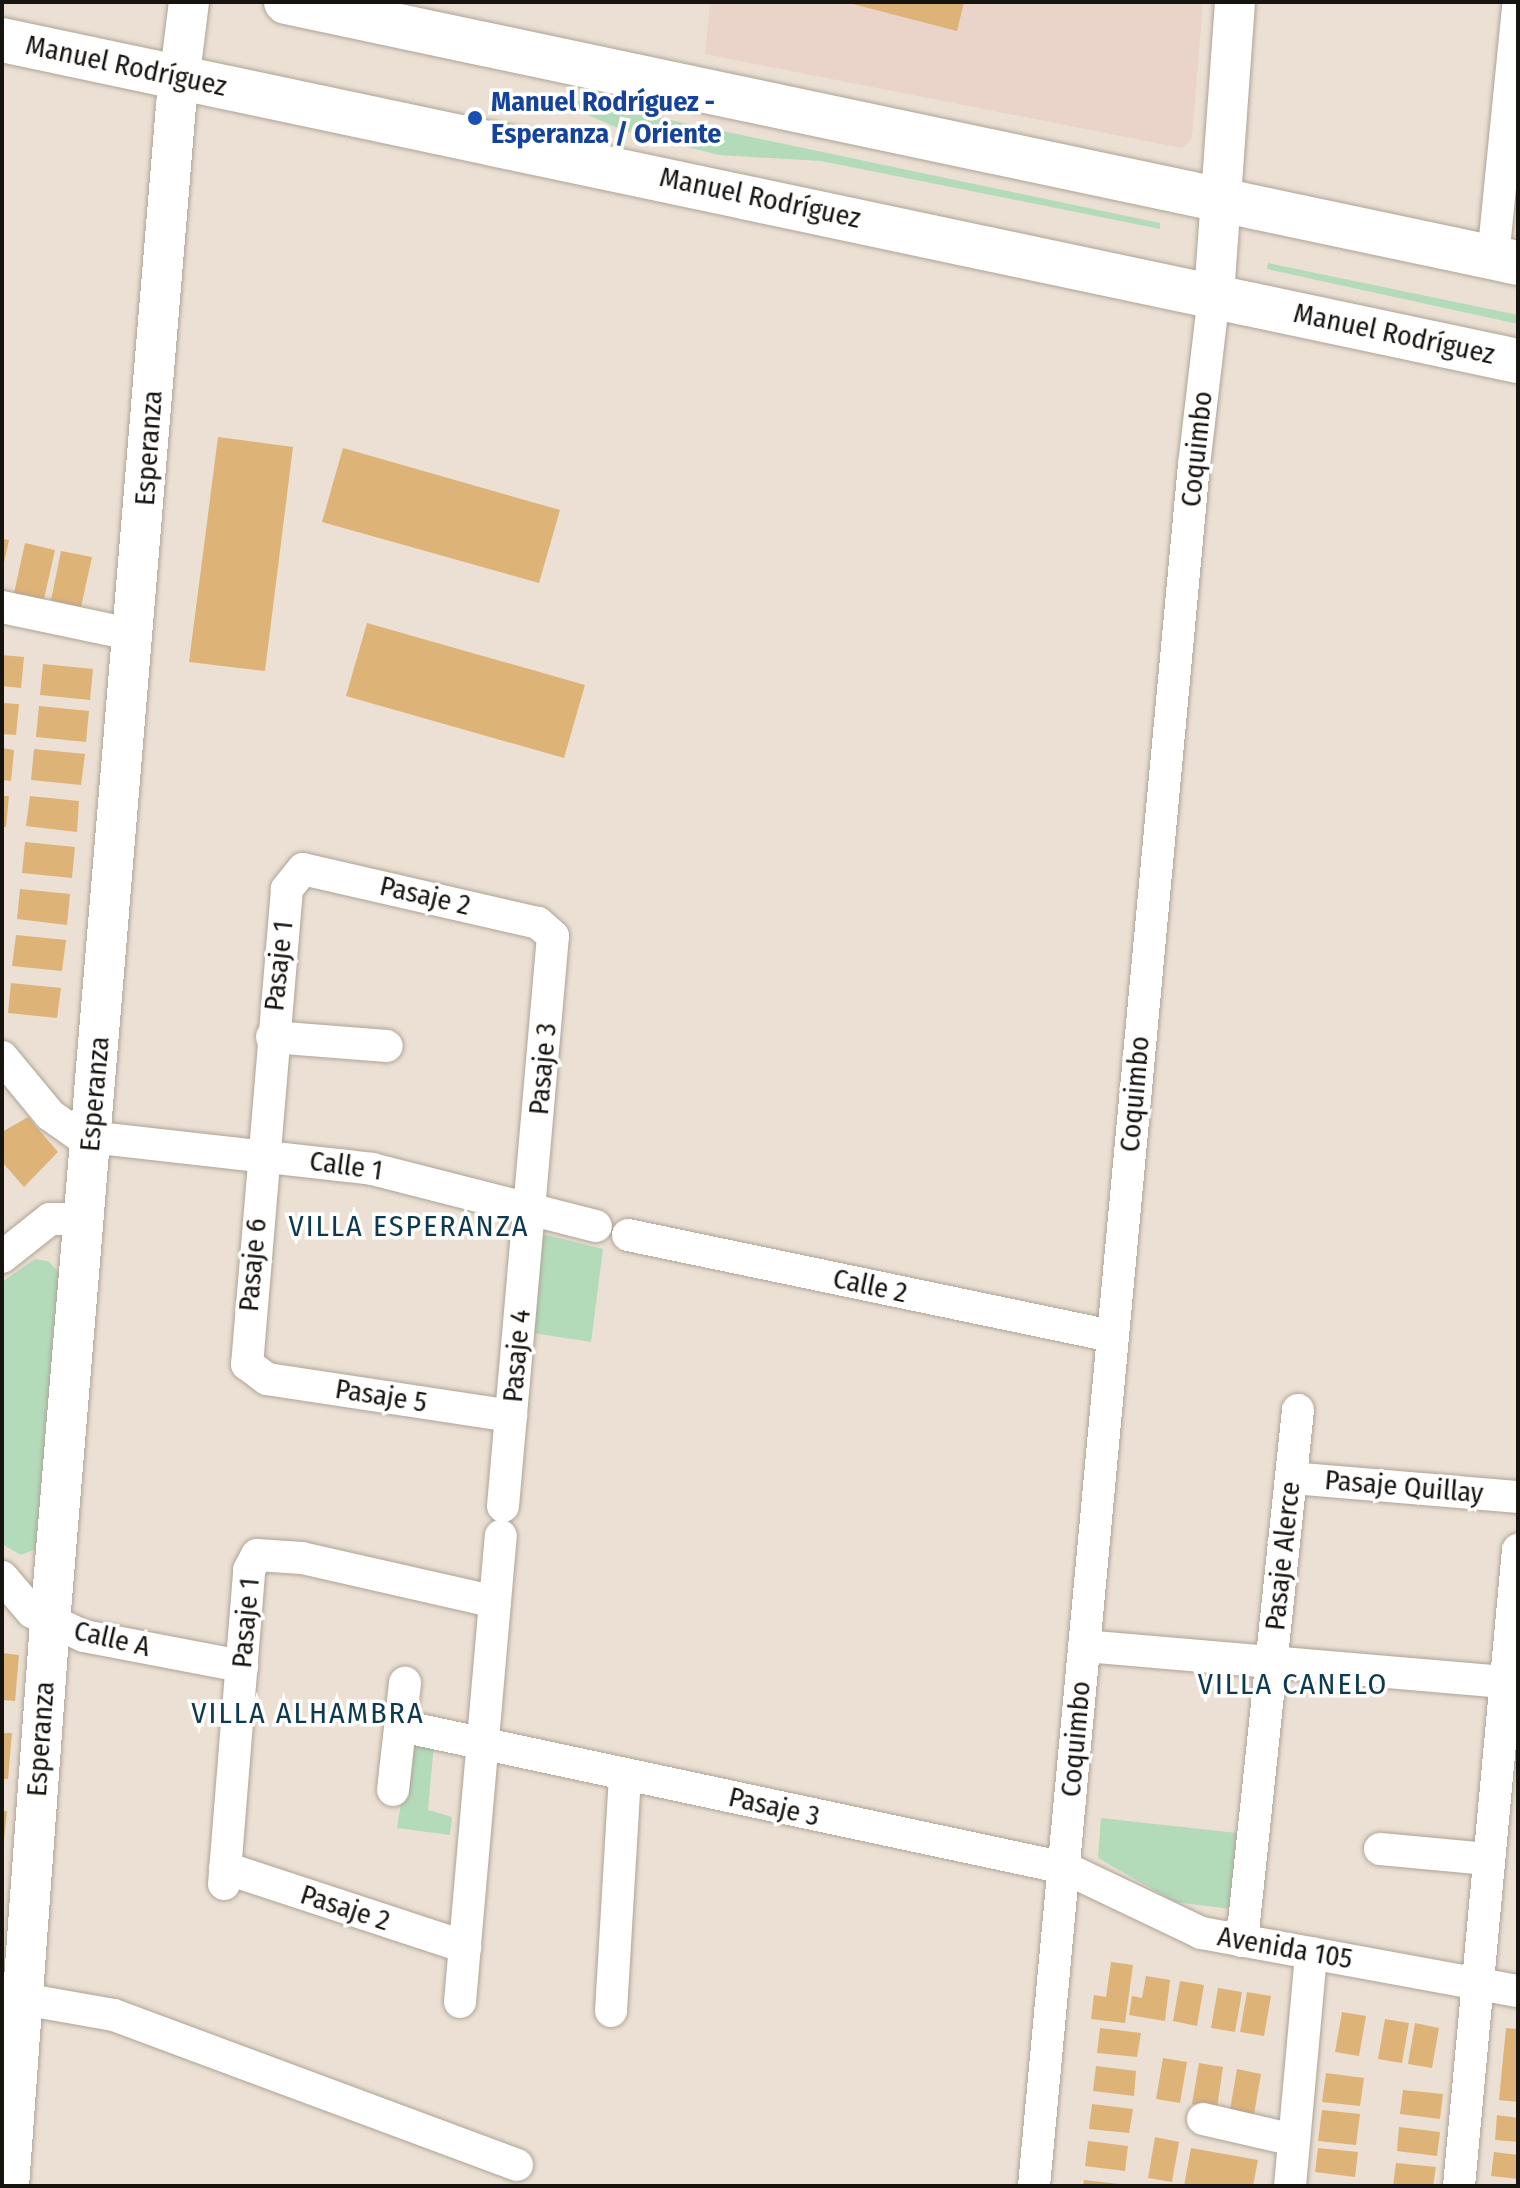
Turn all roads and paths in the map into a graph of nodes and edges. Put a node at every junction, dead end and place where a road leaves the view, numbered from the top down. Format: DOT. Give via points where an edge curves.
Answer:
graph roads {
  1 [pos="189,2"];
  2 [pos="286,2"];
  3 [pos="1235,2"];
  4 [pos="1518,7"];
  5 [pos="2,40"];
  6 [pos="179,77"];
  7 [pos="1218,200"];
  8 [pos="1506,261"];
  9 [pos="1214,295"];
  10 [pos="1518,361"];
  11 [pos="2,607"];
  12 [pos="135,635"];
  13 [pos="296,873"];
  14 [pos="551,931"];
  15 [pos="272,1037"];
  16 [pos="387,1046"];
  17 [pos="2,1057"];
  18 [pos="91,1138"];
  19 [pos="262,1156"];
  20 [pos="530,1207"];
  21 [pos="84,1219"];
  22 [pos="596,1226"];
  23 [pos="628,1235"];
  24 [pos="2,1257"];
  25 [pos="1112,1336"];
  26 [pos="252,1372"];
  27 [pos="1298,1410"];
  28 [pos="511,1416"];
  29 [pos="1291,1478"];
  30 [pos="1518,1497"];
  31 [pos="1518,1550"];
  32 [pos="2,1577"];
  33 [pos="495,1602"];
  34 [pos="50,1622"];
  35 [pos="1084,1646"];
  36 [pos="1271,1662"];
  37 [pos="242,1666"];
  38 [pos="1505,1682"];
  39 [pos="405,1683"];
  40 [pos="401,1726"];
  41 [pos="483,1742"];
  42 [pos="625,1774"];
  43 [pos="393,1790"];
  44 [pos="1380,1849"];
  45 [pos="1488,1859"];
  46 [pos="1065,1868"];
  47 [pos="225,1876"];
  48 [pos="1242,1941"];
  49 [pos="465,1947"];
  50 [pos="1311,1953"];
  51 [pos="1477,1984"];
  52 [pos="1518,1991"];
  53 [pos="23,1999"];
  54 [pos="460,2002"];
  55 [pos="611,2011"];
  56 [pos="1203,2119"];
  57 [pos="1294,2140"];
  58 [pos="517,2165"];
  59 [pos="7,2174"];
  60 [pos="1034,2186"];
  61 [pos="1290,2186"];
  62 [pos="1459,2186"];
  1 -- 6 [label="street, Esperanza"];
  2 -- 7 [label="main road"];
  3 -- 7 [label="street, Coquimbo"];
  4 -- 8 [label="street"];
  5 -- 6 [label="main road, Manuel Rodríguez"];
  6 -- 9 [label="main road, Manuel Rodríguez"];
  6 -- 12 [label="street, Esperanza"];
  7 -- 8 [label="main road"];
  7 -- 9 [label="street, Coquimbo"];
  9 -- 10 [label="main road, Manuel Rodríguez"];
  9 -- 25 [label="street, Coquimbo"];
  11 -- 12 [label="street"];
  12 -- 18 [label="street, Esperanza"];
  13 -- 14 [label="street, Pasaje 2" via="312,869 538,923"];
  13 -- 15 [label="street, Pasaje 1" via="287,889"];
  14 -- 20 [label="street, Pasaje 3"];
  15 -- 16 [label="street"];
  15 -- 19 [label="street, Pasaje 1"];
  17 -- 18 [label="street" via="59,1124"];
  18 -- 19 [label="street, Calle 1"];
  18 -- 21 [label="street, Esperanza"];
  19 -- 20 [label="street, Calle 1" via="386,1171"];
  19 -- 26 [label="street, Pasaje 6" via="246,1356"];
  20 -- 22 [label="street, Calle 1"];
  20 -- 28 [label="street, Pasaje 4"];
  21 -- 24 [label="street" via="50,1219"];
  21 -- 34 [label="street, Esperanza"];
  23 -- 25 [label="street, Calle 2"];
  25 -- 35 [label="street, Coquimbo"];
  26 -- 28 [label="street, Pasaje 5" via="267,1379"];
  27 -- 29 [label="street, Pasaje Alerce"];
  28 -- 33 [label="street, Pasaje 4"];
  29 -- 30 [label="street, Pasaje Quillay"];
  29 -- 36 [label="street, Pasaje Alerce"];
  31 -- 38 [label="street"];
  32 -- 34 [label="street, Calle A" via="32,1612"];
  33 -- 37 [label="street, Pasaje 1" via="302,1558 257,1555 249,1570"];
  33 -- 41 [label="street"];
  34 -- 37 [label="street, Calle A" via="84,1636"];
  34 -- 53 [label="street, Esperanza"];
  35 -- 36 [label="street"];
  35 -- 46 [label="street, Coquimbo"];
  36 -- 38 [label="street"];
  36 -- 48 [label="street, Pasaje Alerce"];
  37 -- 47 [label="street, Pasaje 1"];
  38 -- 45 [label="street"];
  39 -- 40 [label="street"];
  40 -- 41 [label="street"];
  40 -- 43 [label="street"];
  41 -- 42 [label="street, Pasaje 3"];
  41 -- 49 [label="street"];
  42 -- 46 [label="street, Pasaje 3"];
  42 -- 55 [label="street"];
  44 -- 45 [label="street"];
  45 -- 51 [label="street"];
  46 -- 48 [label="street, Avenida 105" via="1178,1926"];
  46 -- 60 [label="street, Coquimbo"];
  47 -- 49 [label="street, Pasaje 2"];
  48 -- 50 [label="street, Avenida 105"];
  49 -- 54 [label="street"];
  50 -- 51 [label="street, Avenida 105"];
  50 -- 57 [label="street"];
  51 -- 52 [label="street, Avenida 105"];
  51 -- 62 [label="street"];
  53 -- 58 [label="street" via="114,2015"];
  53 -- 59 [label="street, Esperanza"];
  56 -- 57 [label="street"];
  57 -- 61 [label="street"];
}
